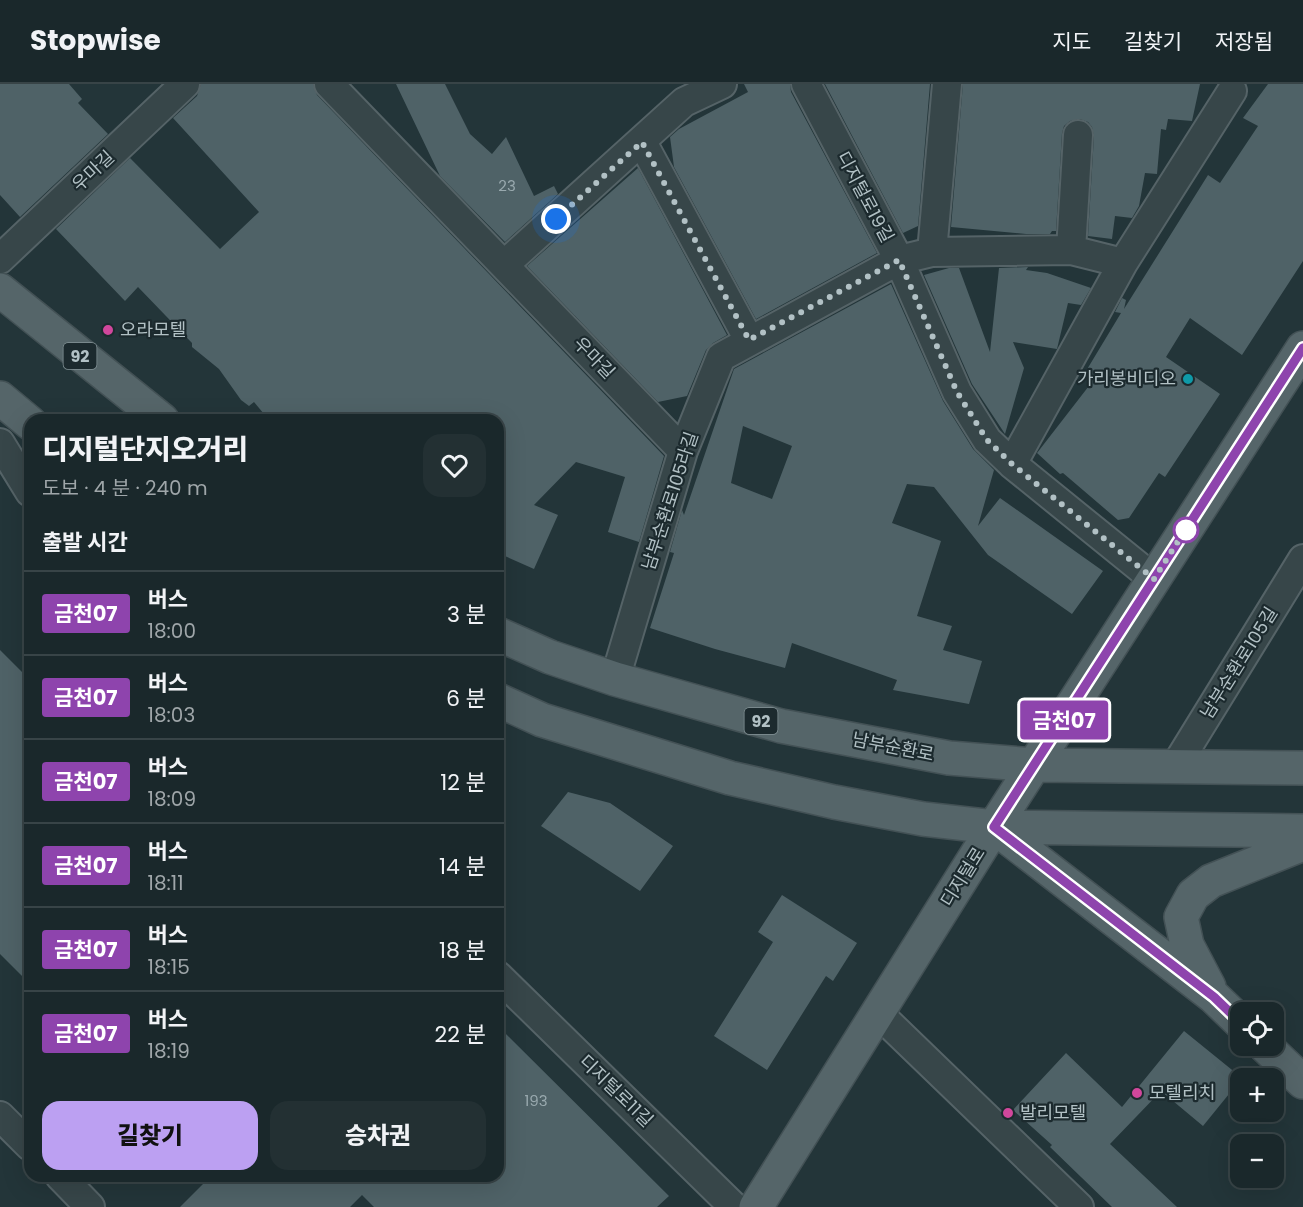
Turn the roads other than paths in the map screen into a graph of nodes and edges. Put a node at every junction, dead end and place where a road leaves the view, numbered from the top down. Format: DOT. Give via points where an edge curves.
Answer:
graph roads {
  1 [pos="185,84"];
  2 [pos="329,84"];
  3 [pos="722,84"];
  4 [pos="806,84"];
  5 [pos="947,84"];
  6 [pos="1232,91"];
  7 [pos="1078,135"];
  8 [pos="642,142"];
  9 [pos="1071,250"];
  10 [pos="932,252"];
  11 [pos="0,259"];
  12 [pos="899,260"];
  13 [pos="1123,263"];
  14 [pos="504,265"];
  15 [pos="0,290"];
  16 [pos="749,340"];
  17 [pos="1303,348"];
  18 [pos="0,398"];
  19 [pos="155,414"];
  20 [pos="24,418"];
  21 [pos="0,443"];
  22 [pos="683,451"];
  23 [pos="1012,464"];
  24 [pos="24,482"];
  25 [pos="1303,559"];
  26 [pos="1154,579"];
  27 [pos="504,637"];
  28 [pos="615,679"];
  29 [pos="504,703"];
  30 [pos="1299,763"];
  31 [pos="1035,765"];
  32 [pos="1175,767"];
  33 [pos="994,827"];
  34 [pos="1303,831"];
  35 [pos="1303,844"];
  36 [pos="504,982"];
  37 [pos="1214,997"];
  38 [pos="1230,1012"];
  39 [pos="878,1013"];
  40 [pos="1276,1056"];
  41 [pos="1303,1082"];
  42 [pos="0,1116"];
  43 [pos="24,1140"];
  44 [pos="66,1182"];
  45 [pos="90,1207"];
  46 [pos="734,1207"];
  47 [pos="756,1207"];
  48 [pos="1079,1207"];
  1 -- 11 [label="street, 우마길"];
  2 -- 14 [label="street, 우마길"];
  3 -- 8 [label="street" via="684,102"];
  4 -- 12 [label="street, 디지털로19길"];
  5 -- 10 [label="street"];
  6 -- 13 [label="street"];
  7 -- 9 [label="street"];
  8 -- 14 [label="street"];
  8 -- 16 [label="street"];
  9 -- 10 [label="street, 남부순환로105라길"];
  9 -- 13 [label="street, 남부순환로105라길"];
  10 -- 12 [label="street, 남부순환로105라길"];
  12 -- 16 [label="street, 남부순환로105라길"];
  12 -- 23 [label="street, 디지털로19길" via="957,392 987,440"];
  13 -- 23 [label="street"];
  14 -- 22 [label="street, 우마길"];
  15 -- 19 [label="main road, 92"];
  16 -- 22 [label="street, 남부순환로105라길" via="721,357"];
  17 -- 26 [label="main road, 디지털로"];
  18 -- 20 [label="main road"];
  21 -- 24 [label="street"];
  22 -- 28 [label="street, 남부순환로105라길"];
  23 -- 26 [label="street, 디지털로19길"];
  25 -- 32 [label="street, 남부순환로105길"];
  26 -- 31 [label="main road, 디지털로"];
  27 -- 28 [label="main road, 남부순환로 / 92"];
  28 -- 31 [label="main road, 남부순환로 / 92" via="781,726 949,758"];
  29 -- 33 [label="main road" via="542,720 729,778 923,819"];
  30 -- 32 [label="main road, 남부순환로 / 92"];
  31 -- 32 [label="main road, 남부순환로 / 92"];
  31 -- 33 [label="main road, 디지털로"];
  33 -- 34 [label="main road"];
  33 -- 37 [label="main road"];
  33 -- 39 [label="main road, 디지털로"];
  35 -- 37 [label="main road" via="1211,881 1193,895 1181,917 1187,945"];
  36 -- 46 [label="street, 디지털로11길"];
  37 -- 38 [label="main road"];
  39 -- 47 [label="main road, 디지털로"];
  39 -- 48 [label="street"];
  40 -- 41 [label="main road"];
  42 -- 43 [label="street"];
  44 -- 45 [label="street"];
}
